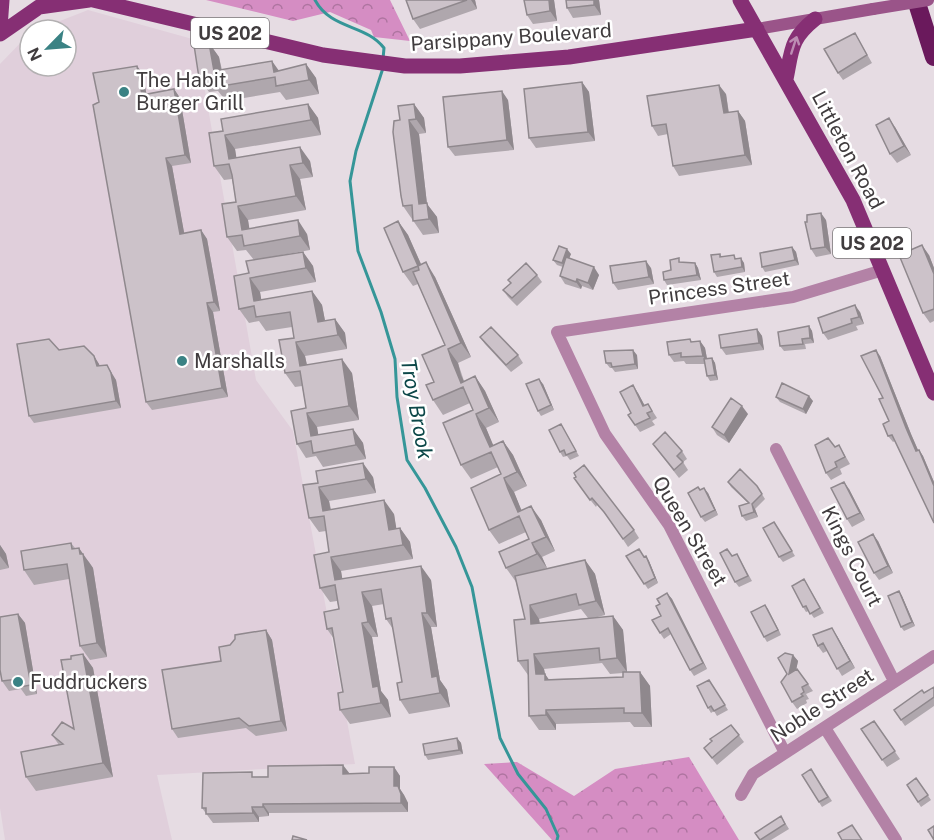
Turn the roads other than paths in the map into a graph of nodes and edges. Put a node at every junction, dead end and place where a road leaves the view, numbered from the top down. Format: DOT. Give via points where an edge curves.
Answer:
graph roads {
  1 [pos="2,0"];
  2 [pos="91,0"];
  3 [pos="741,0"];
  4 [pos="916,0"];
  5 [pos="928,0"];
  6 [pos="815,19"];
  7 [pos="0,28"];
  8 [pos="757,29"];
  9 [pos="0,34"];
  10 [pos="934,57"];
  11 [pos="786,79"];
  12 [pos="883,270"];
  13 [pos="557,332"];
  14 [pos="934,393"];
  15 [pos="776,448"];
  16 [pos="934,656"];
  17 [pos="894,681"];
  18 [pos="825,728"];
  19 [pos="786,753"];
  20 [pos="741,795"];
  21 [pos="896,840"];
  1 -- 7 [label="main road"];
  2 -- 8 [label="main road, Parsippany Boulevard / US 202" via="322,55 394,65 460,66 569,57"];
  2 -- 9 [label="main road, Parsippany Boulevard / US 202" via="39,7"];
  3 -- 8 [label="main road, Littleton Road"];
  4 -- 10 [label="highway"];
  5 -- 6 [label="main road, bridge"];
  6 -- 8 [label="main road"];
  11 -- 6 [label="main road, one-way" via="792,42"];
  8 -- 11 [label="main road, Littleton Road / US 202"];
  11 -- 12 [label="main road, Littleton Road / US 202" via="853,200"];
  12 -- 13 [label="street, Princess Street" via="793,297"];
  12 -- 14 [label="main road, Littleton Road / US 202"];
  13 -- 19 [label="street, Queen Street" via="605,434 669,525"];
  15 -- 17 [label="street, Kings Court"];
  16 -- 17 [label="street, Noble Street"];
  17 -- 18 [label="street, Noble Street"];
  18 -- 19 [label="street, Noble Street"];
  18 -- 21 [label="street"];
  19 -- 20 [label="street, Noble Street" via="753,774"];
}
